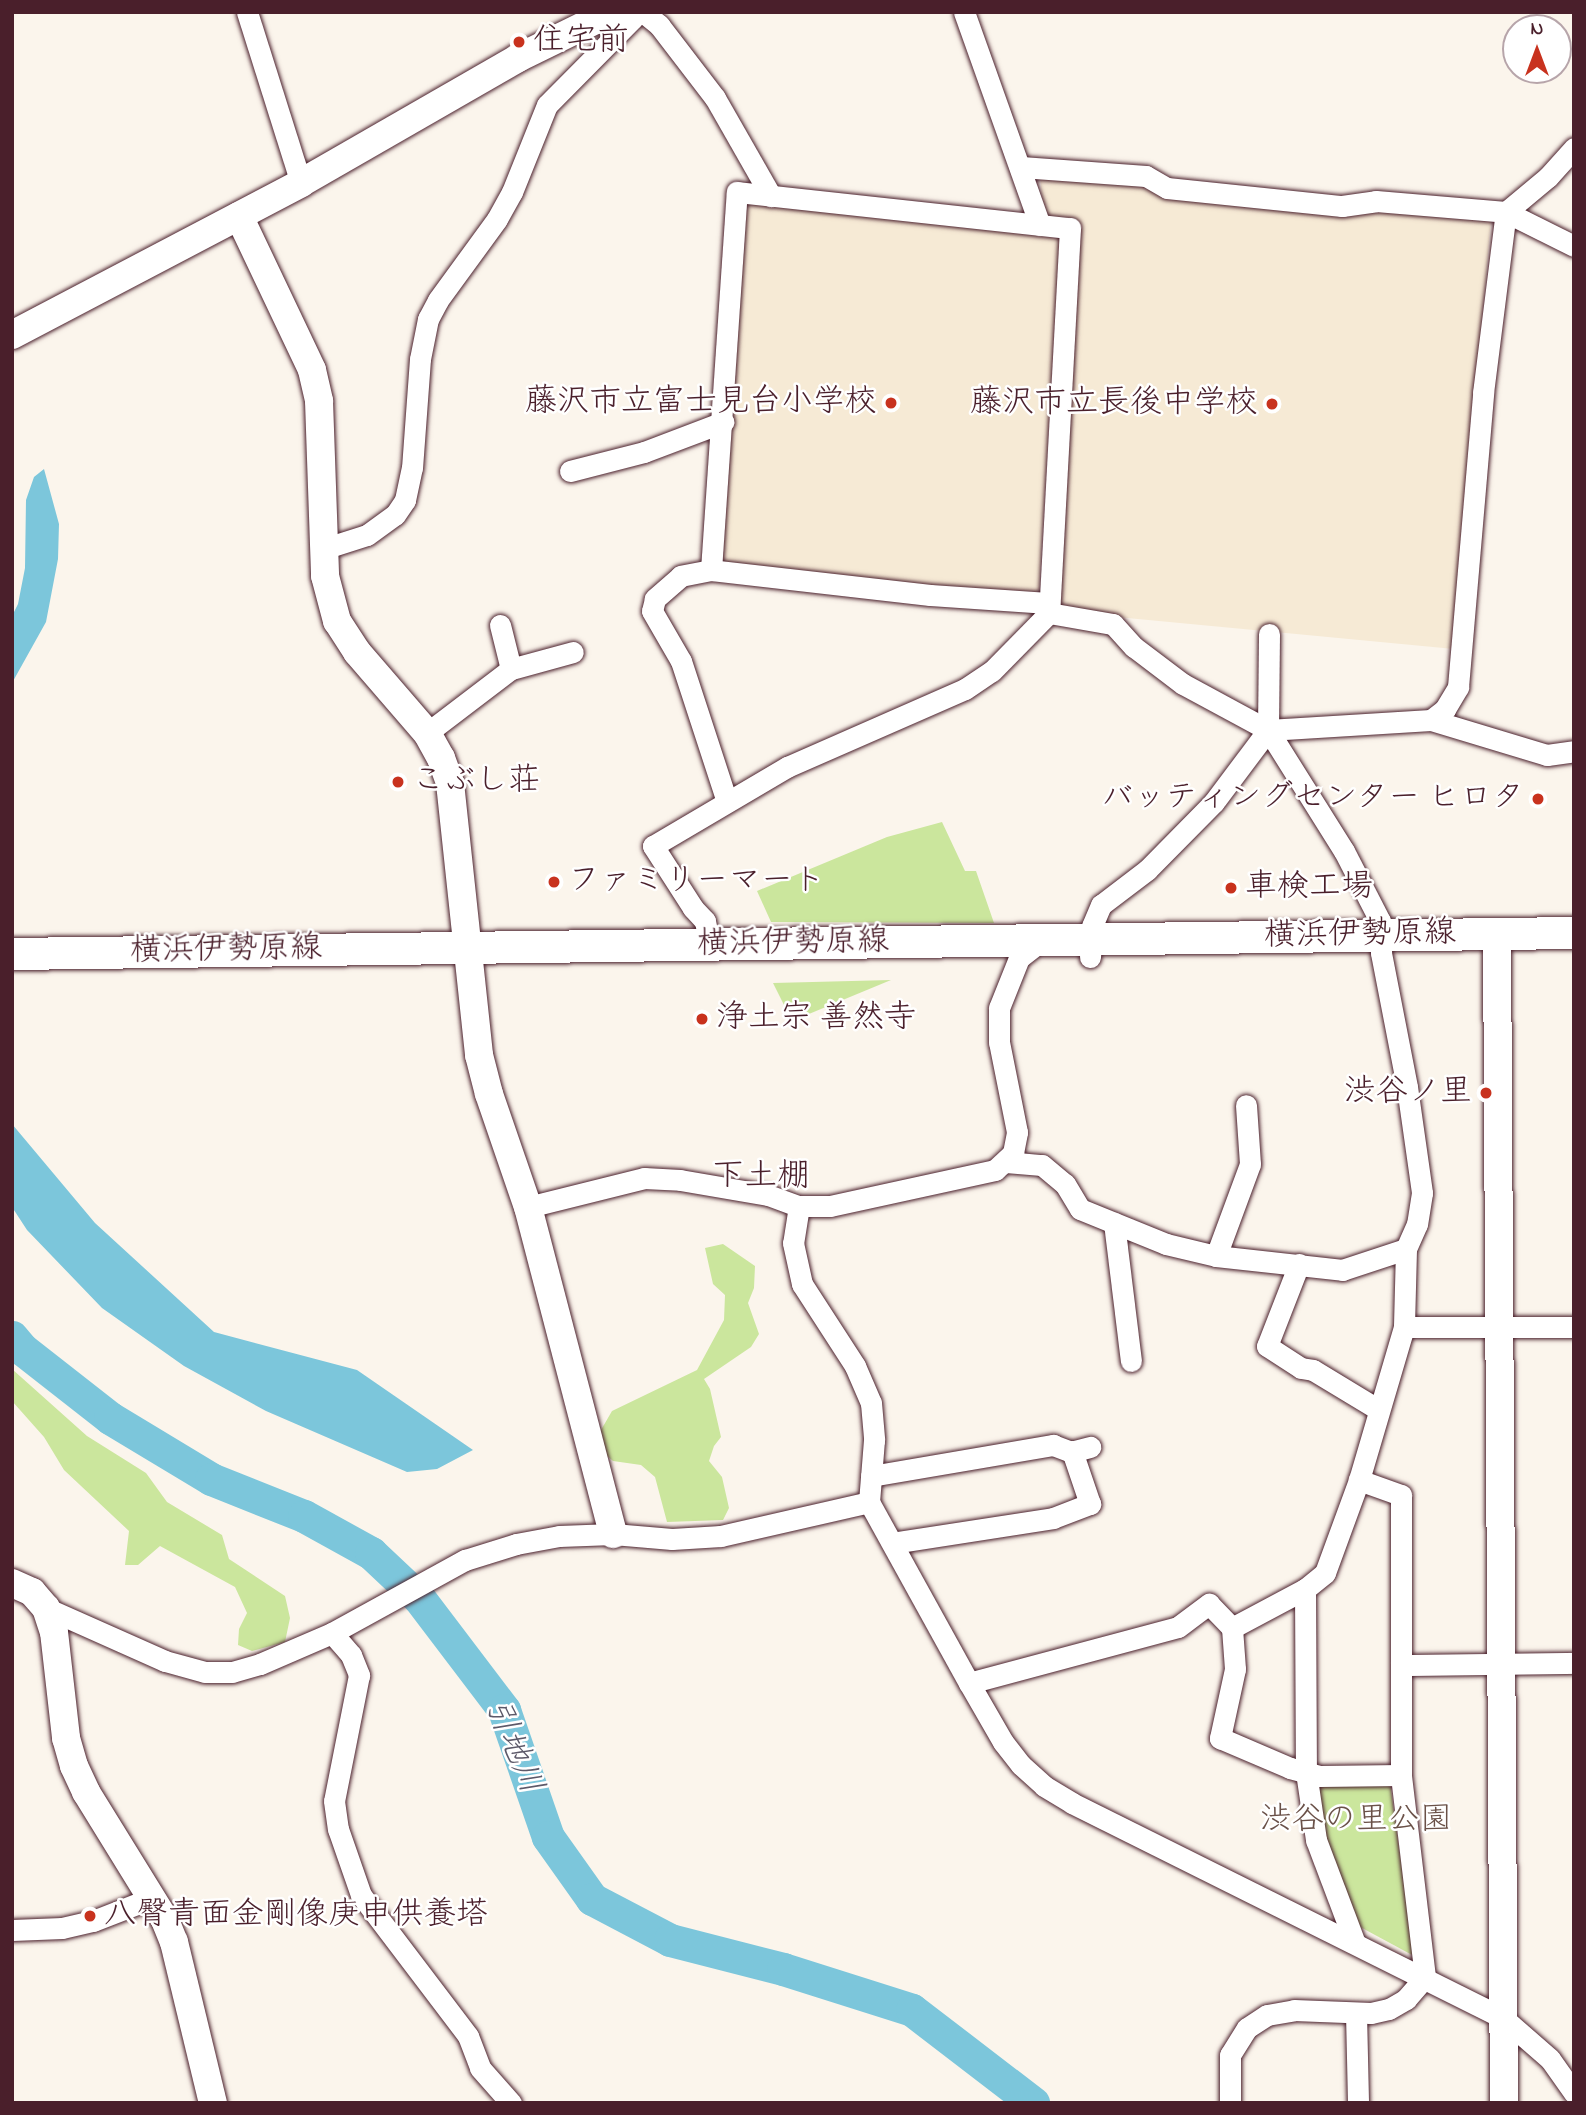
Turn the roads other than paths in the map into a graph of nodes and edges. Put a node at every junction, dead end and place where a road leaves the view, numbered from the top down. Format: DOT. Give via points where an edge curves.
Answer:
graph roads {
  1 [pos="247,12"];
  2 [pos="612,12"];
  3 [pos="632,12"];
  4 [pos="643,12"];
  5 [pos="964,12"];
  6 [pos="1574,148"];
  7 [pos="1021,167"];
  8 [pos="301,183"];
  9 [pos="771,196"];
  10 [pos="1506,212"];
  11 [pos="240,216"];
  12 [pos="1040,225"];
  13 [pos="1574,246"];
  14 [pos="12,335"];
  15 [pos="723,422"];
  16 [pos="570,471"];
  17 [pos="323,549"];
  18 [pos="711,570"];
  19 [pos="1049,608"];
  20 [pos="499,625"];
  21 [pos="1269,634"];
  22 [pos="573,652"];
  23 [pos="512,669"];
  24 [pos="1431,720"];
  25 [pos="1268,730"];
  26 [pos="427,733"];
  27 [pos="1574,751"];
  28 [pos="727,802"];
  29 [pos="1574,933"];
  30 [pos="1497,943"];
  31 [pos="710,945"];
  32 [pos="1381,945"];
  33 [pos="1090,948"];
  34 [pos="1030,949"];
  35 [pos="1574,950"];
  36 [pos="12,954"];
  37 [pos="468,956"];
  38 [pos="12,971"];
  39 [pos="1246,1105"];
  40 [pos="1006,1162"];
  41 [pos="799,1206"];
  42 [pos="528,1207"];
  43 [pos="1114,1223"];
  44 [pos="1406,1249"];
  45 [pos="1216,1256"];
  46 [pos="1299,1264"];
  47 [pos="1404,1327"];
  48 [pos="1499,1327"];
  49 [pos="1574,1327"];
  50 [pos="1131,1361"];
  51 [pos="1380,1410"];
  52 [pos="871,1476"];
  53 [pos="1359,1480"];
  54 [pos="869,1502"];
  55 [pos="613,1534"];
  56 [pos="892,1544"];
  57 [pos="12,1583"];
  58 [pos="1305,1589"];
  59 [pos="46,1608"];
  60 [pos="1232,1628"];
  61 [pos="332,1633"];
  62 [pos="1574,1663"];
  63 [pos="1502,1664"];
  64 [pos="1401,1665"];
  65 [pos="969,1684"];
  66 [pos="1306,1772"];
  67 [pos="1401,1775"];
  68 [pos="152,1898"];
  69 [pos="12,1930"];
  70 [pos="1355,1943"];
  71 [pos="1424,1977"];
  72 [pos="1356,2013"];
  73 [pos="1503,2018"];
  74 [pos="1573,2092"];
  75 [pos="213,2103"];
  76 [pos="511,2103"];
  77 [pos="1230,2103"];
  78 [pos="1358,2103"];
  79 [pos="1504,2103"];
  1 -- 8 [label="street"];
  2 -- 8 [label="street" via="518,58"];
  3 -- 17 [label="street" via="633,18 547,105 498,219 428,319 419,359 412,468 405,500 395,515 367,535"];
  4 -- 9 [label="street" via="659,25 715,98"];
  5 -- 7 [label="street"];
  6 -- 10 [label="street"];
  7 -- 10 [label="street" via="1146,176 1167,188 1328,204 1376,201"];
  7 -- 12 [label="street"];
  8 -- 11 [label="street"];
  9 -- 12 [label="street"];
  9 -- 15 [label="street" via="737,192"];
  10 -- 13 [label="street"];
  10 -- 24 [label="street" via="1483,393 1458,687 1445,709"];
  11 -- 14 [label="street"];
  11 -- 17 [label="street" via="312,370 320,401"];
  12 -- 19 [label="street" via="1070,228"];
  15 -- 16 [label="street" via="644,452"];
  15 -- 18 [label="street"];
  17 -- 26 [label="street" via="337,621"];
  18 -- 19 [label="street"];
  18 -- 28 [label="street" via="681,576 655,599 652,611 681,661"];
  19 -- 25 [label="street" via="1113,624 1134,647 1183,684"];
  19 -- 28 [label="street" via="992,671 965,689 798,762"];
  20 -- 23 [label="street"];
  21 -- 25 [label="street"];
  22 -- 23 [label="street"];
  23 -- 26 [label="street"];
  24 -- 25 [label="street"];
  24 -- 27 [label="street" via="1546,755"];
  25 -- 32 [label="street" via="1366,890 1380,921"];
  25 -- 33 [label="street" via="1214,802 1147,870 1101,905"];
  26 -- 37 [label="street" via="450,783"];
  28 -- 31 [label="street" via="653,846 705,921"];
  29 -- 30 [label="main road, 横浜伊勢原線"];
  30 -- 32 [label="main road, 横浜伊勢原線"];
  30 -- 35 [label="main road, 横浜伊勢原線"];
  30 -- 48 [label="street"];
  31 -- 34 [label="main road, 横浜伊勢原線"];
  31 -- 37 [label="main road, 横浜伊勢原線"];
  32 -- 33 [label="main road, 横浜伊勢原線"];
  32 -- 44 [label="street" via="1422,1193 1417,1224"];
  33 -- 34 [label="main road, 横浜伊勢原線"];
  34 -- 37 [label="main road, 横浜伊勢原線"];
  34 -- 40 [label="street" via="1003,993 998,1025 1017,1132"];
  36 -- 37 [label="main road, 横浜伊勢原線"];
  37 -- 38 [label="main road, 横浜伊勢原線"];
  37 -- 42 [label="street" via="479,1055"];
  39 -- 45 [label="street" via="1250,1164"];
  40 -- 41 [label="street" via="982,1175 830,1206"];
  40 -- 43 [label="street" via="1042,1165 1065,1184 1080,1209"];
  41 -- 42 [label="street" via="768,1195 644,1178"];
  41 -- 52 [label="street" via="793,1243 802,1284 855,1366 871,1403"];
  42 -- 55 [label="street"];
  43 -- 45 [label="street" via="1166,1244"];
  43 -- 50 [label="street"];
  44 -- 46 [label="street" via="1342,1270"];
  44 -- 47 [label="street"];
  45 -- 46 [label="street"];
  46 -- 51 [label="street" via="1267,1346"];
  47 -- 48 [label="street"];
  47 -- 51 [label="street"];
  48 -- 49 [label="street"];
  48 -- 63 [label="street"];
  51 -- 53 [label="street"];
  52 -- 54 [label="street"];
  52 -- 56 [label="street" via="1053,1445 1081,1449 1090,1504 1053,1518"];
  53 -- 58 [label="street" via="1325,1573"];
  53 -- 64 [label="street" via="1401,1495"];
  54 -- 55 [label="street" via="721,1536 672,1539"];
  54 -- 56 [label="street"];
  55 -- 61 [label="street" via="559,1536 465,1560"];
  56 -- 65 [label="street"];
  57 -- 59 [label="street" via="32,1592"];
  58 -- 60 [label="street"];
  58 -- 66 [label="street"];
  59 -- 61 [label="street" via="165,1661 205,1672 232,1672 260,1664"];
  59 -- 68 [label="street" via="54,1632 66,1738 75,1766 86,1792"];
  60 -- 65 [label="street" via="1209,1604 1178,1627"];
  60 -- 66 [label="street" via="1235,1669 1220,1738"];
  61 -- 76 [label="street" via="351,1655 359,1675 334,1801 338,1829 361,1895 468,2036 480,2068"];
  62 -- 63 [label="street"];
  63 -- 64 [label="street"];
  63 -- 73 [label="street"];
  64 -- 67 [label="street"];
  65 -- 70 [label="street" via="1003,1742 1044,1786"];
  66 -- 67 [label="street" via="1320,1776"];
  66 -- 70 [label="street" via="1316,1840"];
  67 -- 71 [label="street"];
  68 -- 69 [label="street" via="93,1922"];
  68 -- 75 [label="street" via="174,1942"];
  70 -- 71 [label="street"];
  71 -- 72 [label="street" via="1406,1999 1389,2009"];
  71 -- 73 [label="street"];
  72 -- 77 [label="street" via="1294,2010 1267,2015 1247,2028 1230,2055"];
  72 -- 78 [label="street"];
  73 -- 74 [label="street" via="1550,2059"];
  73 -- 79 [label="street"];
}
